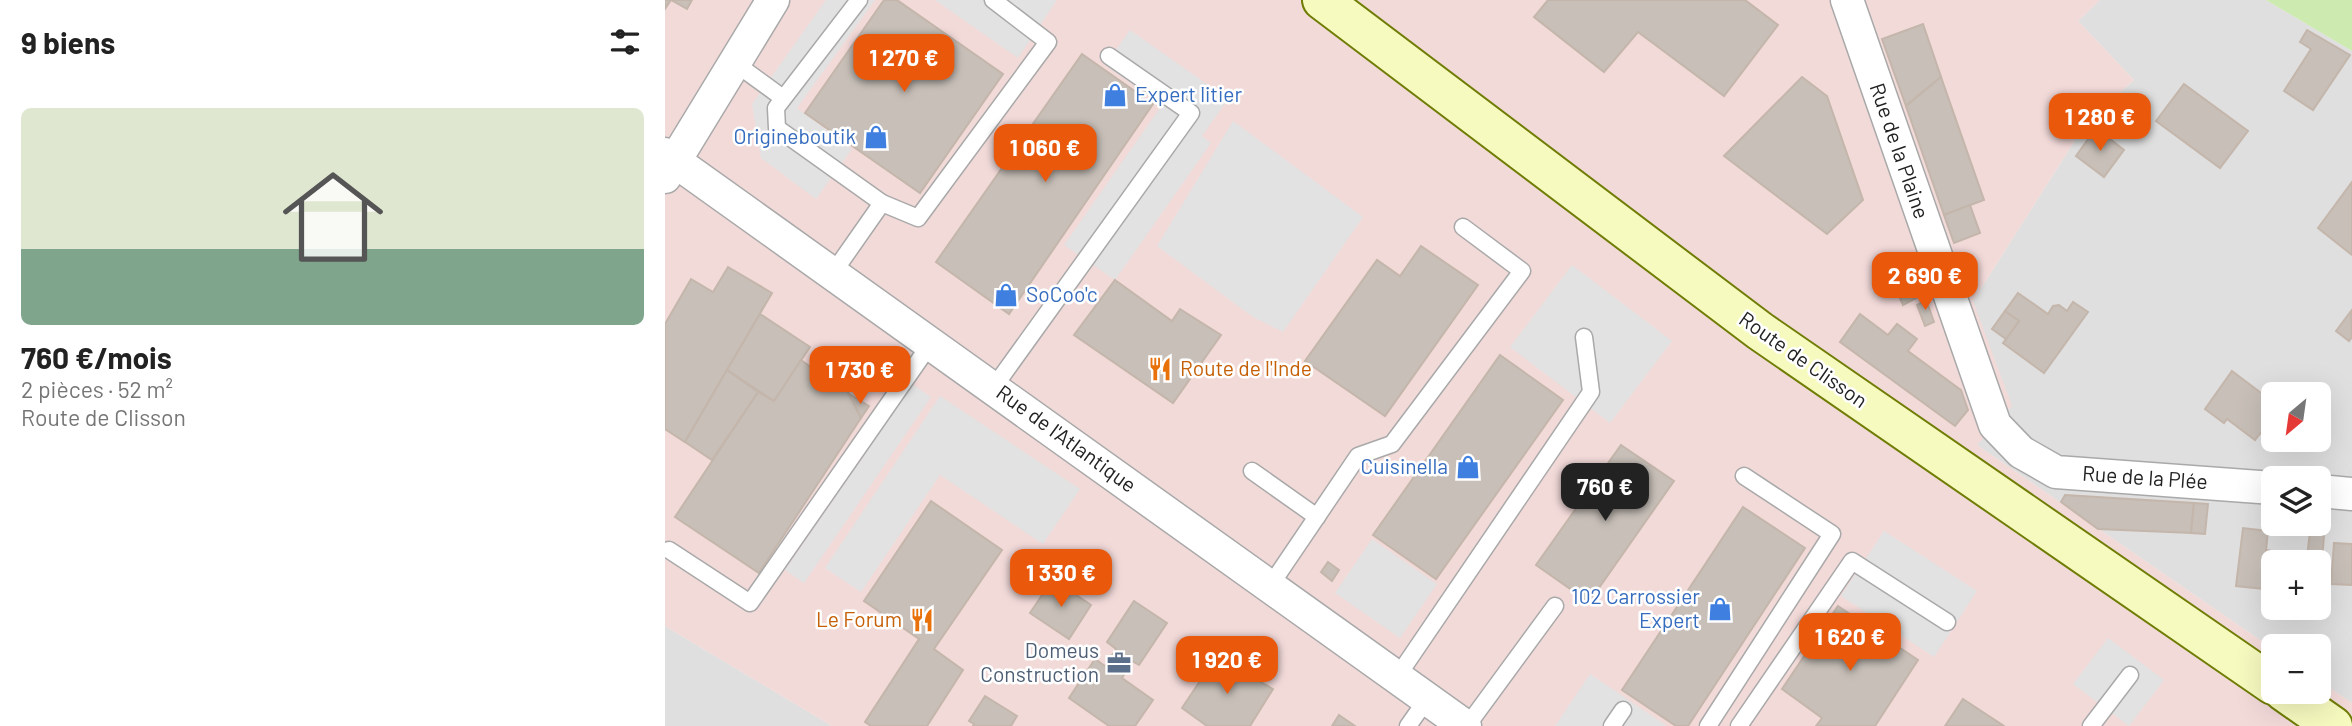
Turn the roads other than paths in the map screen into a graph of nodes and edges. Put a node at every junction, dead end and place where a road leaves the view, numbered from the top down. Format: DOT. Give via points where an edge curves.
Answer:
graph roads {
  1 [pos="859,0"];
  2 [pos="993,0"];
  3 [pos="1847,0"];
  4 [pos="772,2"];
  5 [pos="1326,6"];
  6 [pos="1109,56"];
  7 [pos="735,63"];
  8 [pos="783,99"];
  9 [pos="668,164"];
  10 [pos="882,203"];
  11 [pos="1463,227"];
  12 [pos="833,273"];
  13 [pos="1584,337"];
  14 [pos="931,342"];
  15 [pos="994,387"];
  16 [pos="2021,452"];
  17 [pos="1252,471"];
  18 [pos="1744,476"];
  19 [pos="2261,487"];
  20 [pos="2331,492"];
  21 [pos="2352,494"];
  22 [pos="1317,517"];
  23 [pos="669,550"];
  24 [pos="1270,586"];
  25 [pos="1555,606"];
  26 [pos="1947,622"];
  27 [pos="2130,674"];
  28 [pos="1397,677"];
  29 [pos="2261,677"];
  30 [pos="1427,699"];
  31 [pos="2302,704"];
  32 [pos="1623,710"];
  33 [pos="1408,726"];
  34 [pos="1466,726"];
  35 [pos="1612,726"];
  36 [pos="1708,726"];
  37 [pos="1739,726"];
  38 [pos="2091,726"];
  39 [pos="2333,726"];
  1 -- 8 [label="lane"];
  2 -- 10 [label="lane" via="1048,42 918,218"];
  3 -- 16 [label="street, Rue de la Plaine" via="1995,425"];
  4 -- 7 [label="street"];
  5 -- 29 [label="main road, Route de Clisson" via="1760,331"];
  6 -- 15 [label="lane" via="1191,113"];
  7 -- 8 [label="lane"];
  7 -- 9 [label="street"];
  8 -- 10 [label="lane" via="776,107 777,128"];
  9 -- 12 [label="street, Rue de l'Atlantique"];
  10 -- 12 [label="lane"];
  11 -- 22 [label="lane" via="1522,271 1392,444 1358,456"];
  12 -- 14 [label="street, Rue de l'Atlantique"];
  13 -- 28 [label="lane" via="1591,392"];
  14 -- 15 [label="street, Rue de l'Atlantique"];
  14 -- 23 [label="lane" via="750,603"];
  15 -- 24 [label="street, Rue de l'Atlantique"];
  16 -- 19 [label="street, Rue de la Plée" via="2056,472"];
  17 -- 22 [label="lane"];
  18 -- 36 [label="lane" via="1832,534"];
  20 -- 21 [label="street"];
  22 -- 24 [label="lane"];
  24 -- 28 [label="street, Rue de l'Atlantique"];
  25 -- 34 [label="lane"];
  26 -- 37 [label="lane" via="1852,561"];
  27 -- 38 [label="lane"];
  28 -- 30 [label="street, Rue de l'Atlantique"];
  30 -- 33 [label="lane"];
  30 -- 34 [label="street, Rue de l'Atlantique"];
  31 -- 39 [label="main road"];
  32 -- 35 [label="lane"];
}
